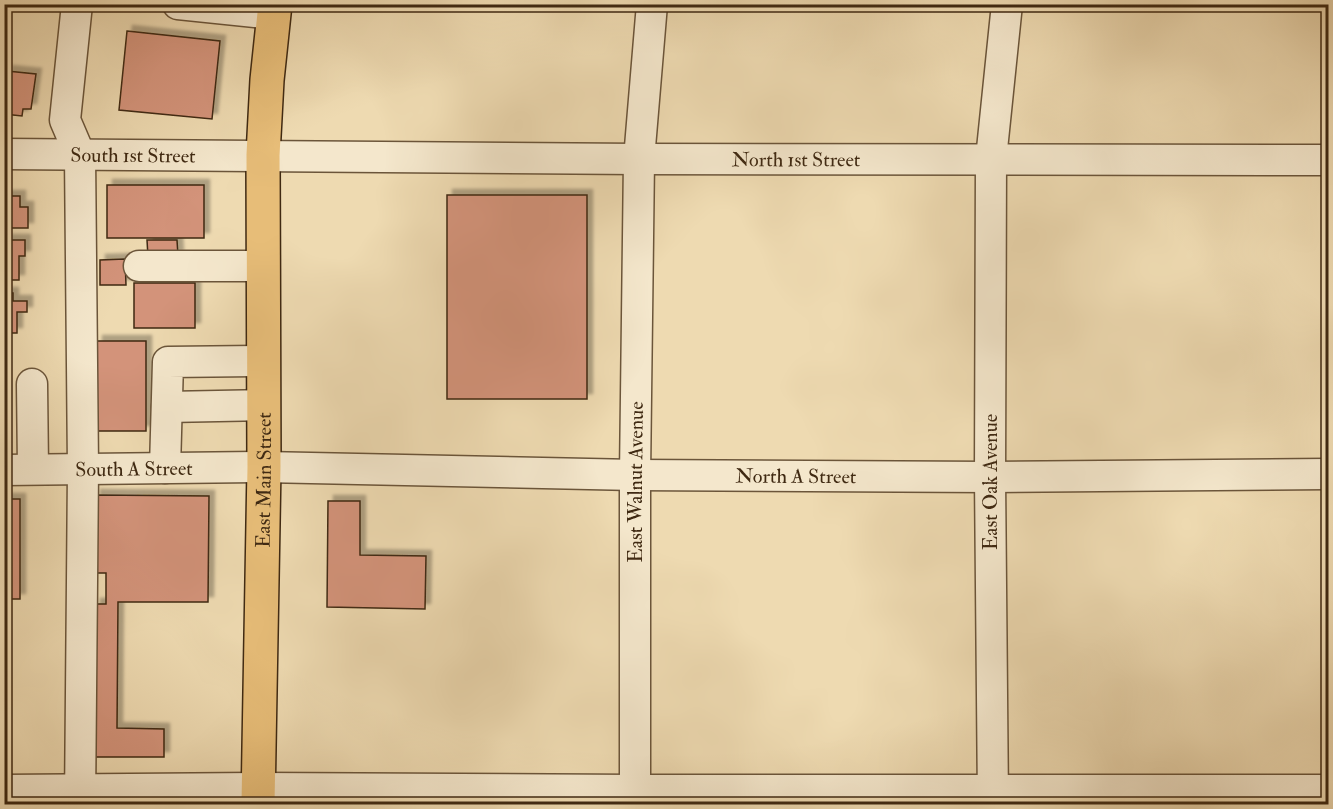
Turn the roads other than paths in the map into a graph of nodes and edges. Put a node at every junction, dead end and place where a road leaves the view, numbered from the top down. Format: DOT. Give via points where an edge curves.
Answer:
graph roads {
  1 [pos="77,4"];
  2 [pos="178,4"];
  3 [pos="652,4"];
  4 [pos="1007,4"];
  5 [pos="186,5"];
  6 [pos="274,9"];
  7 [pos="4,154"];
  8 [pos="81,155"];
  9 [pos="263,155"];
  10 [pos="639,159"];
  11 [pos="991,159"];
  12 [pos="1329,160"];
  13 [pos="139,266"];
  14 [pos="263,266"];
  15 [pos="263,361"];
  16 [pos="32,384"];
  17 [pos="263,405"];
  18 [pos="166,407"];
  19 [pos="264,467"];
  20 [pos="83,468"];
  21 [pos="165,468"];
  22 [pos="19,470"];
  23 [pos="1329,474"];
  24 [pos="635,475"];
  25 [pos="990,477"];
  26 [pos="4,790"];
  27 [pos="1329,790"];
  28 [pos="258,796"];
  29 [pos="80,797"];
  30 [pos="635,797"];
  31 [pos="993,797"];
  1 -- 8 [label="street" via="65,120"];
  2 -- 5 [label="street"];
  3 -- 10 [label="street, East Walnut Avenue"];
  4 -- 11 [label="street, East Oak Avenue"];
  5 -- 6 [label="street"];
  6 -- 9 [label="main road, East Main Street"];
  7 -- 8 [label="street, South 1st Street"];
  8 -- 9 [label="street, South 1st Street"];
  8 -- 20 [label="street"];
  9 -- 10 [label="street, North 1st Street"];
  9 -- 14 [label="main road, East Main Street"];
  10 -- 11 [label="street, North 1st Street"];
  10 -- 24 [label="street, East Walnut Avenue"];
  11 -- 12 [label="street, North 1st Street"];
  11 -- 25 [label="street, East Oak Avenue"];
  13 -- 14 [label="street"];
  14 -- 15 [label="main road, East Main Street"];
  15 -- 17 [label="main road, East Main Street"];
  15 -- 18 [label="street" via="168,362"];
  16 -- 22 [label="street"];
  17 -- 18 [label="street"];
  17 -- 19 [label="main road, East Main Street"];
  18 -- 21 [label="street"];
  19 -- 21 [label="street, South A Street"];
  19 -- 24 [label="street, North A Street"];
  19 -- 28 [label="main road, East Main Street"];
  20 -- 21 [label="street, South A Street"];
  20 -- 22 [label="street, South A Street"];
  20 -- 29 [label="street"];
  23 -- 25 [label="street, North A Street"];
  24 -- 25 [label="street, North A Street"];
  24 -- 30 [label="street, East Walnut Avenue"];
  25 -- 31 [label="street, East Oak Avenue"];
  26 -- 29 [label="street"];
  27 -- 31 [label="street"];
  28 -- 29 [label="street"];
  28 -- 30 [label="street"];
  30 -- 31 [label="street"];
}
